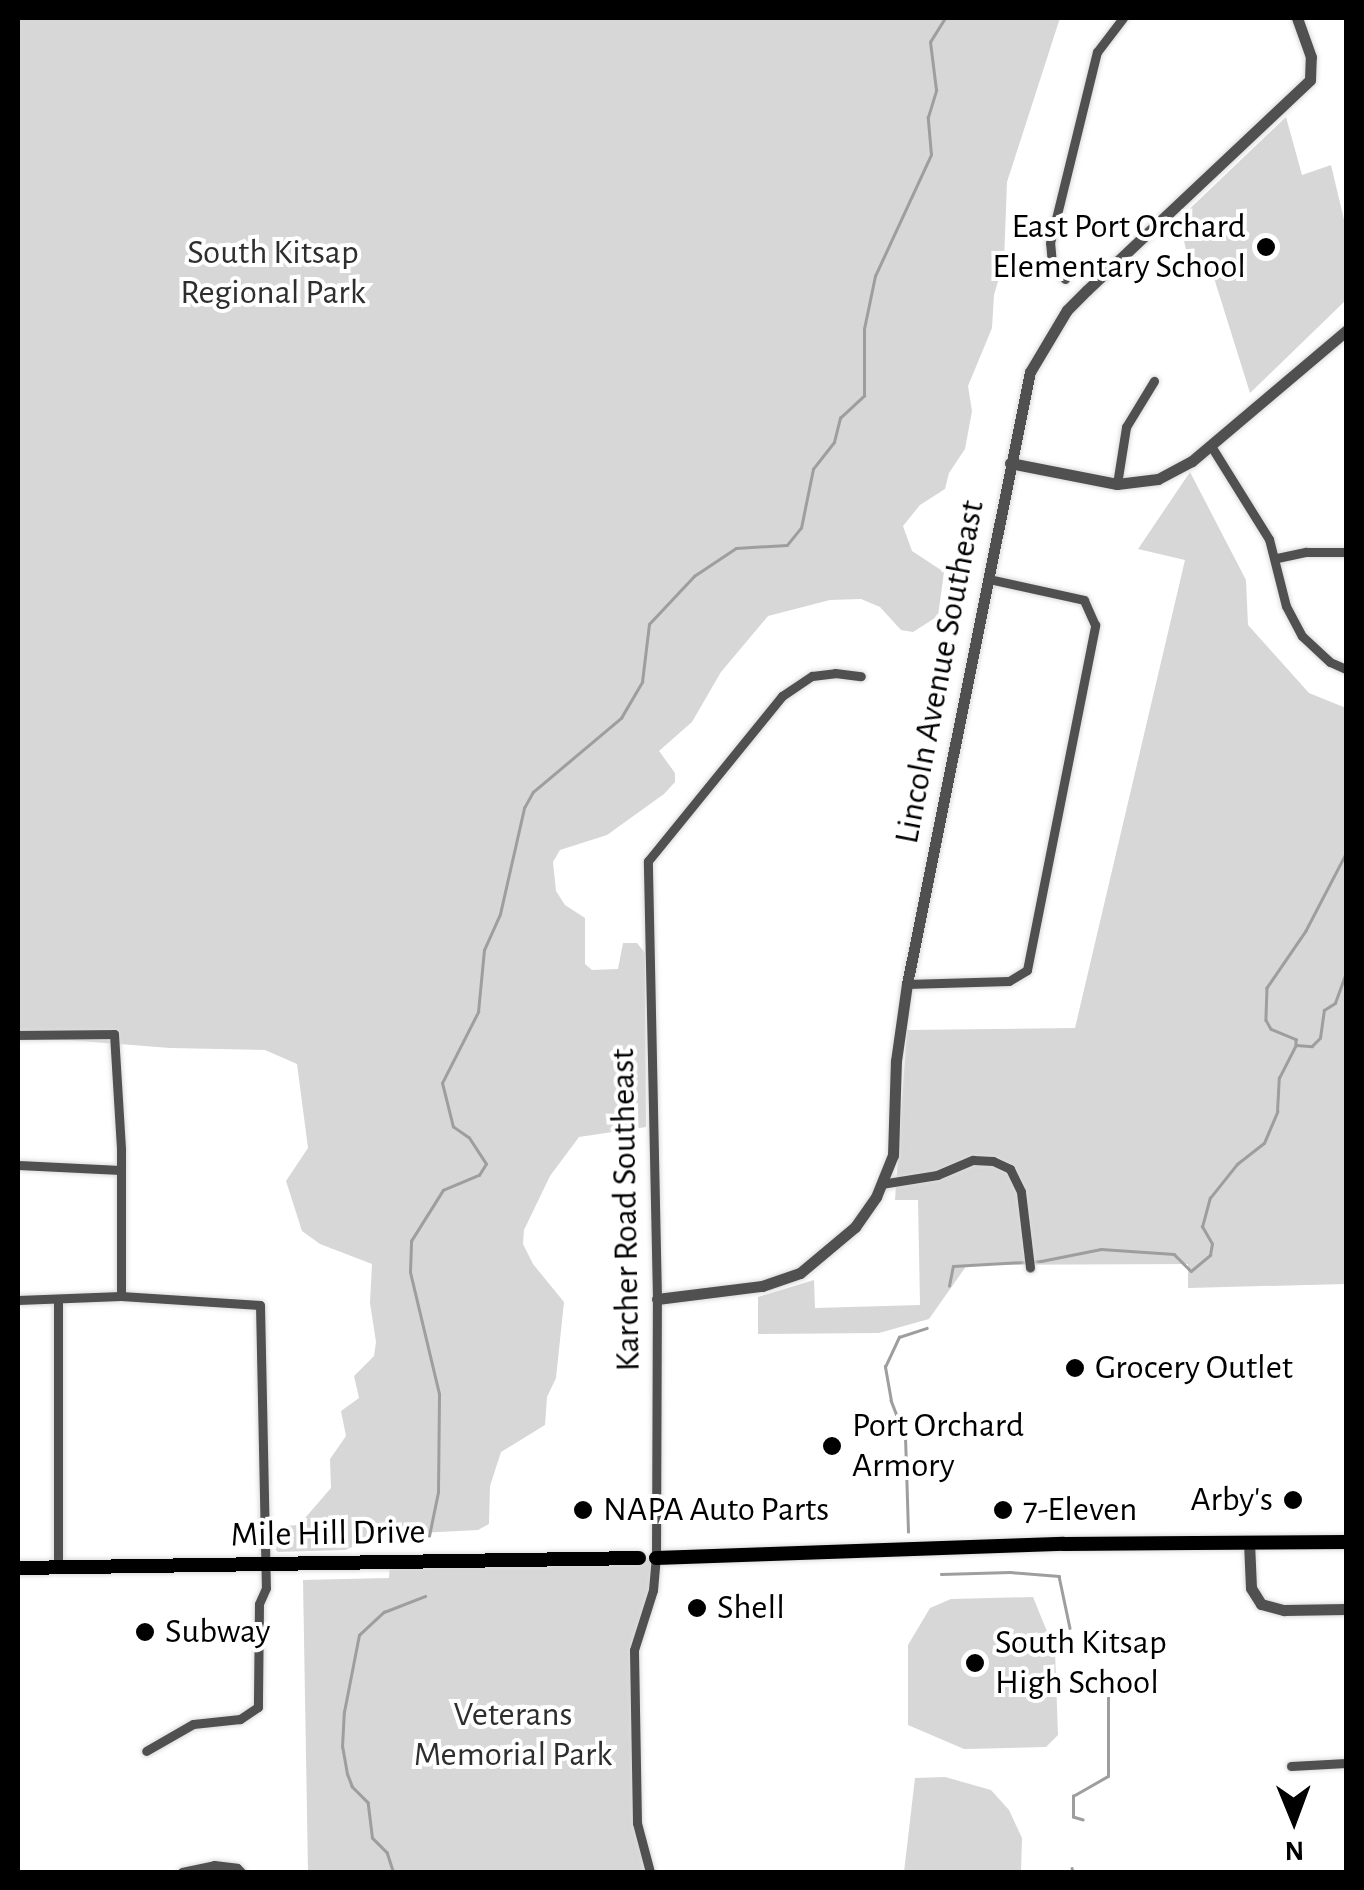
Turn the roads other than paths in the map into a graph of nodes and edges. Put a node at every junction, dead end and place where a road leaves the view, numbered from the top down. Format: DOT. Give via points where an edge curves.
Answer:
graph roads {
  1 [pos="1123,18"];
  2 [pos="1298,18"];
  3 [pos="1066,278"];
  4 [pos="1346,331"];
  5 [pos="1154,381"];
  6 [pos="1211,446"];
  7 [pos="1010,463"];
  8 [pos="1117,484"];
  9 [pos="1346,552"];
  10 [pos="1277,558"];
  11 [pos="988,579"];
  12 [pos="1346,670"];
  13 [pos="861,676"];
  14 [pos="907,984"];
  15 [pos="18,1035"];
  16 [pos="18,1165"];
  17 [pos="122,1170"];
  18 [pos="882,1184"];
  19 [pos="1030,1268"];
  20 [pos="120,1296"];
  21 [pos="656,1299"];
  22 [pos="18,1300"];
  23 [pos="58,1300"];
  24 [pos="1249,1542"];
  25 [pos="1346,1542"];
  26 [pos="639,1558"];
  27 [pos="656,1558"];
  28 [pos="266,1564"];
  29 [pos="18,1568"];
  30 [pos="58,1568"];
  31 [pos="1346,1609"];
  32 [pos="146,1751"];
  33 [pos="1346,1764"];
  34 [pos="1291,1766"];
  35 [pos="182,1872"];
  36 [pos="242,1872"];
  37 [pos="650,1872"];
  1 -- 3 [label="street" via="1097,52 1050,243 1052,264"];
  2 -- 7 [label="street, Lincoln Avenue Southeast" via="1311,57 1310,80 1068,310 1030,372"];
  4 -- 6 [label="street"];
  5 -- 8 [label="street" via="1126,427"];
  6 -- 8 [label="street" via="1170,474"];
  6 -- 10 [label="street"];
  7 -- 8 [label="street"];
  7 -- 11 [label="street, Lincoln Avenue Southeast"];
  9 -- 10 [label="street"];
  10 -- 12 [label="street" via="1286,606 1302,636"];
  11 -- 14 [label="street, Lincoln Avenue Southeast"];
  11 -- 14 [label="street" via="1084,600 1095,625 1026,970 1009,982"];
  13 -- 21 [label="street, Karcher Road Southeast" via="812,676 782,696 648,862"];
  14 -- 18 [label="street, Lincoln Avenue Southeast" via="893,1155"];
  15 -- 17 [label="street" via="114,1034"];
  16 -- 17 [label="street"];
  17 -- 20 [label="street"];
  18 -- 19 [label="street" via="937,1175 974,1160 1010,1169 1021,1192"];
  18 -- 21 [label="street, Lincoln Avenue Southeast" via="855,1227 800,1273 762,1286"];
  20 -- 23 [label="street"];
  20 -- 28 [label="street" via="260,1305"];
  21 -- 27 [label="street, Karcher Road Southeast"];
  22 -- 23 [label="street"];
  23 -- 30 [label="street"];
  24 -- 25 [label="main road"];
  24 -- 27 [label="main road"];
  24 -- 31 [label="street" via="1250,1588 1262,1604"];
  26 -- 28 [label="main road, Mile Hill Drive"];
  27 -- 37 [label="street, Karcher Road Southeast" via="634,1650 638,1823"];
  28 -- 30 [label="main road, Mile Hill Drive"];
  28 -- 32 [label="street" via="254,1714 193,1724"];
  29 -- 30 [label="main road, Mile Hill Drive"];
  33 -- 34 [label="street"];
  35 -- 36 [label="street" via="214,1865"];
}
